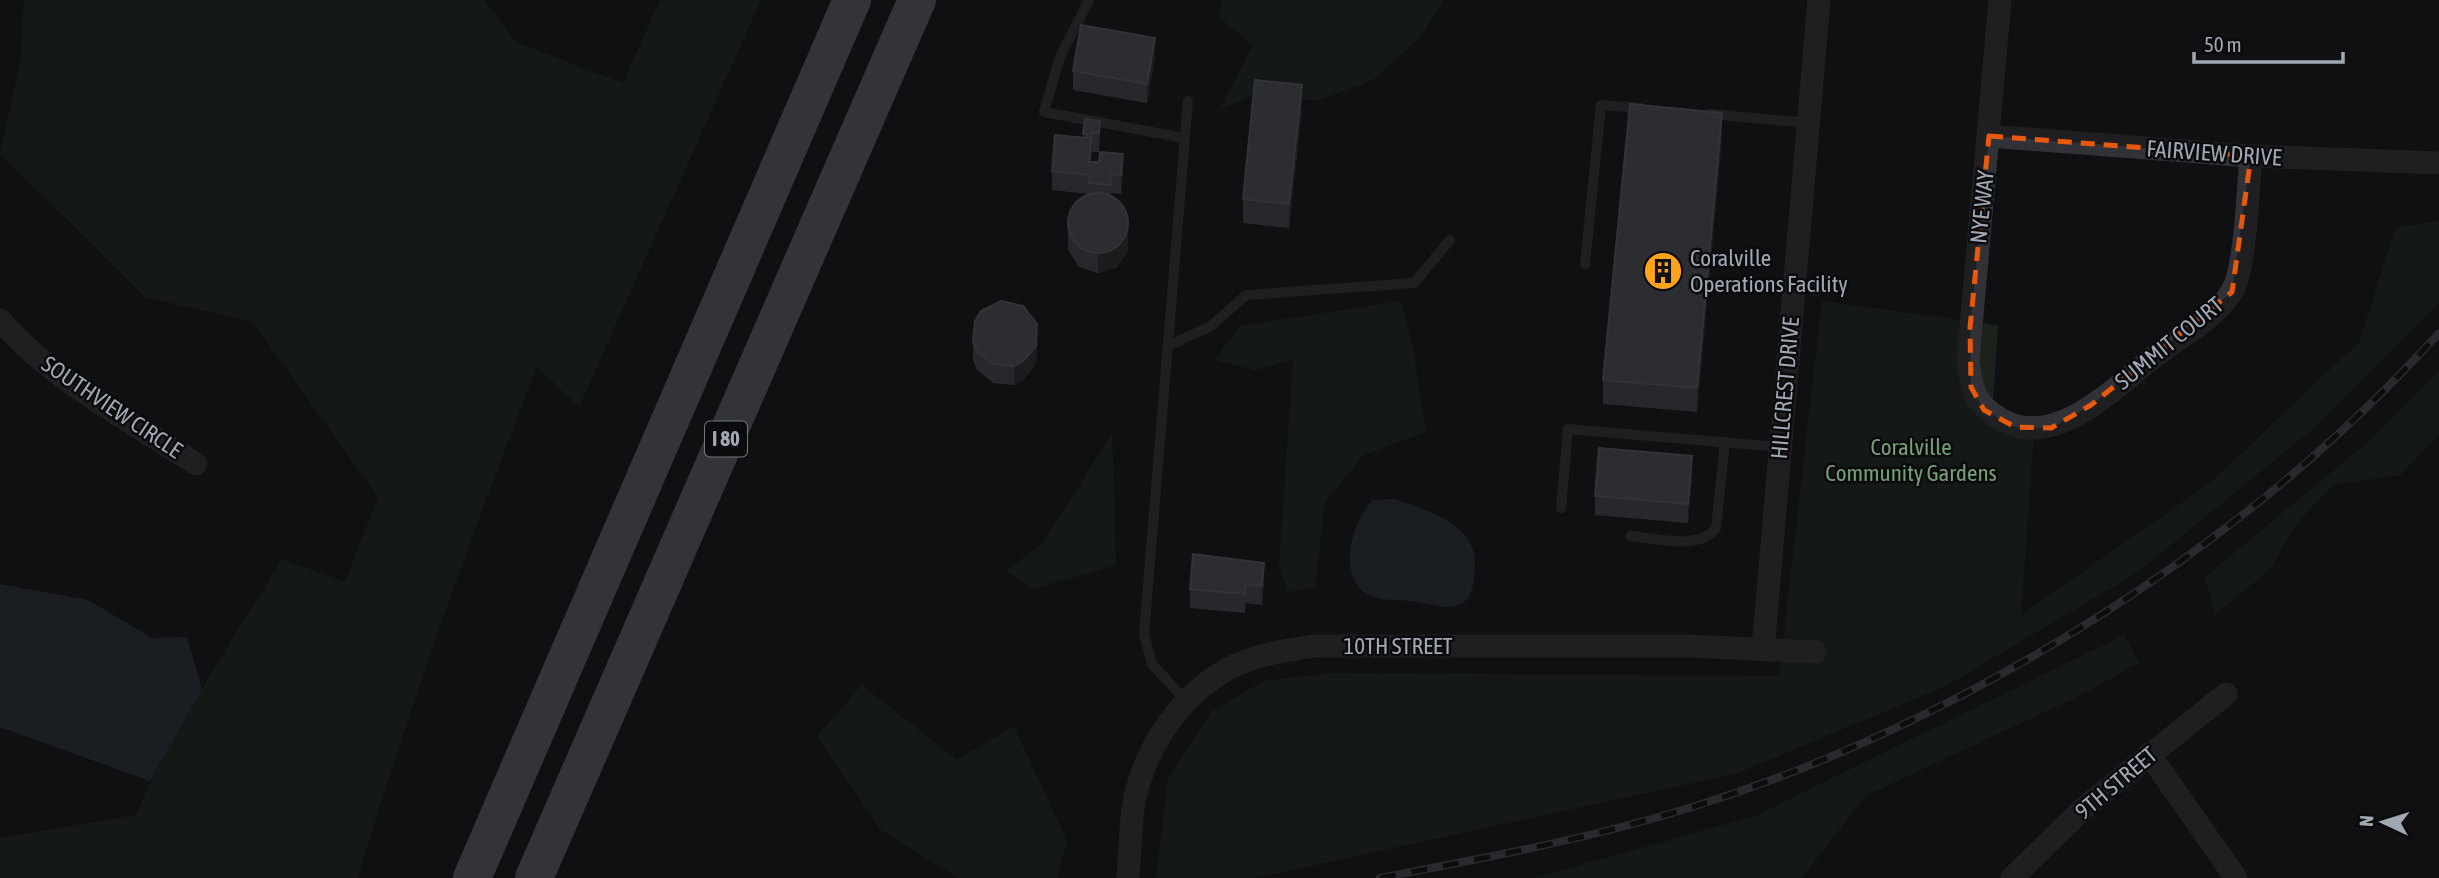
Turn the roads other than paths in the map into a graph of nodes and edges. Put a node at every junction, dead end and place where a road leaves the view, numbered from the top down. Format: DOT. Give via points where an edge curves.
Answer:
graph roads {
  1 [pos="852,0"];
  2 [pos="917,0"];
  3 [pos="1089,0"];
  4 [pos="1819,0"];
  5 [pos="2000,0"];
  6 [pos="1188,101"];
  7 [pos="1656,110"];
  8 [pos="1698,113"];
  9 [pos="1808,123"];
  10 [pos="1989,136"];
  11 [pos="1185,138"];
  12 [pos="2251,156"];
  13 [pos="2439,163"];
  14 [pos="1450,240"];
  15 [pos="1585,264"];
  16 [pos="0,320"];
  17 [pos="1168,346"];
  18 [pos="1984,410"];
  19 [pos="1725,442"];
  20 [pos="1780,447"];
  21 [pos="196,464"];
  22 [pos="1561,508"];
  23 [pos="1631,536"];
  24 [pos="1762,650"];
  25 [pos="1815,652"];
  26 [pos="2226,694"];
  27 [pos="1186,702"];
  28 [pos="2149,754"];
  29 [pos="472,878"];
  30 [pos="534,878"];
  31 [pos="1128,878"];
  32 [pos="2012,878"];
  33 [pos="2236,878"];
  1 -- 29 [label="highway, I 80"];
  2 -- 30 [label="highway, I 80"];
  3 -- 11 [label="lane" via="1060,57 1044,112"];
  4 -- 9 [label="street, HILLCREST DRIVE"];
  5 -- 10 [label="street, NYE WAY"];
  6 -- 11 [label="lane"];
  7 -- 15 [label="lane" via="1601,105"];
  8 -- 9 [label="lane"];
  9 -- 20 [label="street, HILLCREST DRIVE"];
  10 -- 12 [label="street, FAIRVIEW DRIVE"];
  10 -- 18 [label="street, NYE WAY" via="1968,360 1971,387"];
  11 -- 17 [label="lane"];
  12 -- 13 [label="street, FAIRVIEW DRIVE"];
  12 -- 18 [label="street, SUMMIT COURT" via="2239,269 2232,292 2208,315 2091,405 2051,428 2015,427"];
  14 -- 17 [label="lane" via="1414,283 1246,295 1212,326"];
  16 -- 21 [label="street, SOUTHVIEW CIRCLE" via="69,383"];
  17 -- 27 [label="lane" via="1144,634 1152,664"];
  19 -- 20 [label="lane"];
  19 -- 22 [label="lane" via="1567,429"];
  19 -- 23 [label="lane" via="1716,528 1708,539"];
  20 -- 24 [label="street, HILLCREST DRIVE"];
  24 -- 25 [label="street, 10TH STREET"];
  24 -- 27 [label="street, 10TH STREET" via="1313,646 1243,662 1221,673"];
  26 -- 28 [label="street, 9TH STREET"];
  27 -- 31 [label="street, 10TH STREET" via="1157,740 1143,770 1133,807"];
  28 -- 32 [label="street, 9TH STREET" via="2084,808"];
  28 -- 33 [label="street"];
}
